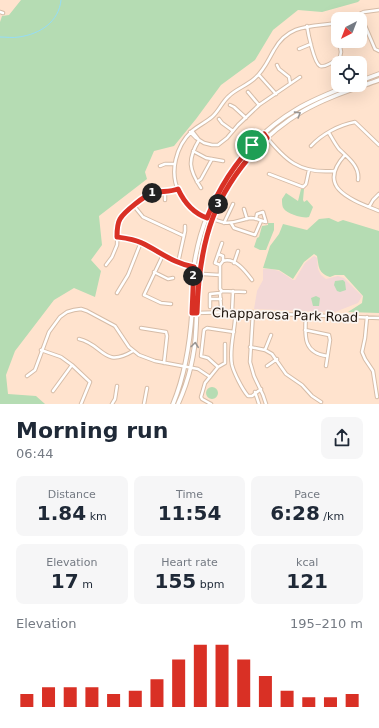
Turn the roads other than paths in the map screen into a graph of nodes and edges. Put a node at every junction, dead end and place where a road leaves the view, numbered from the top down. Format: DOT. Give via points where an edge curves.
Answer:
graph roads {
  1 [pos="379,10"];
  2 [pos="367,12"];
  3 [pos="331,24"];
  4 [pos="307,26"];
  5 [pos="367,30"];
  6 [pos="311,44"];
  7 [pos="340,48"];
  8 [pos="299,49"];
  9 [pos="379,51"];
  10 [pos="277,65"];
  11 [pos="379,74"];
  12 [pos="259,75"];
  13 [pos="300,77"];
  14 [pos="367,78"];
  15 [pos="379,80"];
  16 [pos="290,83"];
  17 [pos="248,92"];
  18 [pos="331,92"];
  19 [pos="276,94"];
  20 [pos="230,105"];
  21 [pos="259,105"];
  22 [pos="246,118"];
  23 [pos="219,119"];
  24 [pos="233,131"];
  25 [pos="191,132"];
  26 [pos="329,133"];
  27 [pos="264,134"];
  28 [pos="267,138"];
  29 [pos="199,140"];
  30 [pos="379,145"];
  31 [pos="311,146"];
  32 [pos="193,151"];
  33 [pos="345,155"];
  34 [pos="212,159"];
  35 [pos="224,161"];
  36 [pos="175,164"];
  37 [pos="160,166"];
  38 [pos="309,170"];
  39 [pos="334,171"];
  40 [pos="269,174"];
  41 [pos="358,180"];
  42 [pos="197,182"];
  43 [pos="201,188"];
  44 [pos="178,189"];
  45 [pos="165,192"];
  46 [pos="379,194"];
  47 [pos="165,200"];
  48 [pos="233,204"];
  49 [pos="134,206"];
  50 [pos="369,207"];
  51 [pos="244,209"];
  52 [pos="379,211"];
  53 [pos="207,218"];
  54 [pos="256,218"];
  55 [pos="212,219"];
  56 [pos="247,219"];
  57 [pos="261,221"];
  58 [pos="224,223"];
  59 [pos="231,223"];
  60 [pos="185,226"];
  61 [pos="184,236"];
  62 [pos="117,237"];
  63 [pos="140,242"];
  64 [pos="222,243"];
  65 [pos="238,251"];
  66 [pos="218,254"];
  67 [pos="163,255"];
  68 [pos="223,260"];
  69 [pos="234,262"];
  70 [pos="178,263"];
  71 [pos="106,265"];
  72 [pos="220,265"];
  73 [pos="194,267"];
  74 [pos="200,268"];
  75 [pos="154,272"];
  76 [pos="203,274"];
  77 [pos="220,275"];
  78 [pos="173,278"];
  79 [pos="252,280"];
  80 [pos="233,291"];
  81 [pos="221,292"];
  82 [pos="245,292"];
  83 [pos="117,293"];
  84 [pos="210,299"];
  85 [pos="220,299"];
  86 [pos="171,304"];
  87 [pos="210,307"];
  88 [pos="221,307"];
  89 [pos="232,312"];
  90 [pos="253,312"];
  91 [pos="192,313"];
  92 [pos="197,313"];
  93 [pos="306,314"];
  94 [pos="366,317"];
  95 [pos="379,318"];
  96 [pos="235,320"];
  97 [pos="141,328"];
  98 [pos="305,330"];
  99 [pos="234,332"];
  100 [pos="271,335"];
  101 [pos="79,339"];
  102 [pos="225,344"];
  103 [pos="250,347"];
  104 [pos="41,350"];
  105 [pos="265,350"];
  106 [pos="133,351"];
  107 [pos="327,356"];
  108 [pos="277,359"];
  109 [pos="164,363"];
  110 [pos="225,363"];
  111 [pos="232,364"];
  112 [pos="72,365"];
  113 [pos="267,366"];
  114 [pos="326,366"];
  115 [pos="184,367"];
  116 [pos="190,367"];
  117 [pos="218,367"];
  118 [pos="27,376"];
  119 [pos="210,377"];
  120 [pos="117,386"];
  121 [pos="147,388"];
  122 [pos="261,389"];
  123 [pos="53,391"];
  124 [pos="255,392"];
  125 [pos="377,397"];
  126 [pos="321,402"];
  127 [pos="81,404"];
  128 [pos="112,404"];
  129 [pos="144,404"];
  130 [pos="173,404"];
  131 [pos="178,404"];
  132 [pos="211,404"];
  133 [pos="259,404"];
  134 [pos="266,404"];
  1 -- 2 [label="street"];
  3 -- 4 [label="street"];
  4 -- 6 [label="street"];
  4 -- 12 [label="street" via="284,37"];
  5 -- 9 [label="street" via="375,49"];
  6 -- 7 [label="street" via="321,66 340,57"];
  6 -- 8 [label="street"];
  10 -- 16 [label="street" via="289,77"];
  11 -- 14 [label="main road"];
  12 -- 19 [label="street"];
  12 -- 25 [label="street" via="230,94 215,114"];
  13 -- 16 [label="street"];
  28 -- 15 [label="main road, one-way" via="304,110"];
  16 -- 19 [label="street"];
  17 -- 21 [label="street"];
  18 -- 27 [label="main road" via="296,109"];
  19 -- 21 [label="street"];
  20 -- 22 [label="street"];
  21 -- 22 [label="street"];
  22 -- 24 [label="street"];
  23 -- 24 [label="street"];
  24 -- 29 [label="street" via="218,145"];
  25 -- 29 [label="street"];
  25 -- 36 [label="street" via="179,147"];
  26 -- 30 [label="street" via="355,122"];
  26 -- 31 [label="street"];
  26 -- 33 [label="street"];
  27 -- 28 [label="street"];
  27 -- 53 [label="main road" via="226,178"];
  28 -- 38 [label="street" via="290,161"];
  28 -- 55 [label="main road" via="235,175"];
  29 -- 32 [label="street"];
  32 -- 34 [label="street"];
  32 -- 42 [label="street" via="191,169"];
  33 -- 39 [label="street"];
  33 -- 41 [label="street" via="355,166"];
  34 -- 35 [label="street"];
  34 -- 42 [label="street"];
  36 -- 37 [label="street"];
  36 -- 44 [label="street" via="174,174"];
  38 -- 39 [label="street"];
  38 -- 40 [label="street" via="304,187"];
  39 -- 50 [label="street" via="338,190"];
  42 -- 43 [label="street"];
  44 -- 45 [label="street"];
  44 -- 53 [label="street" via="184,201 195,212"];
  45 -- 47 [label="street"];
  45 -- 49 [label="street" via="147,195"];
  46 -- 50 [label="street"];
  48 -- 58 [label="street"];
  49 -- 61 [label="street" via="143,217"];
  49 -- 62 [label="street" via="120,219"];
  50 -- 52 [label="street"];
  51 -- 56 [label="street"];
  53 -- 55 [label="street"];
  53 -- 73 [label="main road"];
  54 -- 56 [label="street"];
  54 -- 57 [label="street"];
  54 -- 57 [label="street" via="257,214 264,212 266,222"];
  55 -- 58 [label="street"];
  55 -- 74 [label="main road" via="204,242"];
  56 -- 59 [label="street"];
  57 -- 59 [label="street" via="255,235 234,228"];
  58 -- 59 [label="street"];
  60 -- 61 [label="street"];
  61 -- 70 [label="street"];
  62 -- 63 [label="street"];
  62 -- 71 [label="street" via="117,245"];
  63 -- 67 [label="street"];
  63 -- 83 [label="street" via="128,274"];
  64 -- 66 [label="street"];
  65 -- 69 [label="street"];
  66 -- 68 [label="street" via="223,256"];
  66 -- 72 [label="street" via="214,263"];
  67 -- 70 [label="street"];
  67 -- 75 [label="street"];
  68 -- 69 [label="street"];
  68 -- 72 [label="street"];
  69 -- 79 [label="street"];
  70 -- 73 [label="street"];
  72 -- 77 [label="street"];
  73 -- 74 [label="street"];
  73 -- 91 [label="main road"];
  74 -- 92 [label="main road"];
  75 -- 78 [label="street"];
  75 -- 86 [label="street" via="144,296"];
  76 -- 77 [label="street"];
  77 -- 81 [label="street"];
  80 -- 81 [label="street"];
  80 -- 82 [label="street"];
  80 -- 89 [label="street"];
  81 -- 84 [label="street" via="210,294"];
  81 -- 85 [label="street"];
  84 -- 85 [label="street"];
  84 -- 87 [label="street"];
  85 -- 88 [label="street"];
  89 -- 90 [label="street, Chapparosa Park Road"];
  89 -- 92 [label="street, Chapparosa Park Road"];
  90 -- 93 [label="street, Chapparosa Park Road"];
  90 -- 103 [label="street"];
  91 -- 92 [label="street, Chapparosa Park Road"];
  91 -- 115 [label="main road"];
  116 -- 92 [label="main road, one-way"];
  93 -- 94 [label="street, Chapparosa Park Road"];
  93 -- 98 [label="street"];
  94 -- 95 [label="street, Chapparosa Park Road"];
  94 -- 125 [label="street" via="362,352 373,371"];
  96 -- 99 [label="street"];
  97 -- 109 [label="street" via="166,332"];
  98 -- 107 [label="street" via="310,348 318,354"];
  98 -- 107 [label="street" via="329,335"];
  99 -- 111 [label="street"];
  99 -- 117 [label="street" via="207,328 204,330 201,356 208,358"];
  100 -- 105 [label="street"];
  101 -- 106 [label="street" via="93,345 106,356 115,358"];
  102 -- 110 [label="street"];
  103 -- 105 [label="street"];
  103 -- 122 [label="street" via="252,370"];
  104 -- 106 [label="street" via="49,332 60,317 74,310 87,311 111,323"];
  104 -- 112 [label="street" via="61,357"];
  104 -- 118 [label="street" via="35,370"];
  105 -- 108 [label="street"];
  106 -- 109 [label="street" via="148,359"];
  107 -- 114 [label="street"];
  108 -- 113 [label="street"];
  108 -- 126 [label="street" via="286,374"];
  109 -- 115 [label="street"];
  110 -- 111 [label="street"];
  110 -- 117 [label="street"];
  111 -- 124 [label="street" via="248,396"];
  112 -- 123 [label="street"];
  112 -- 127 [label="street" via="90,382"];
  115 -- 116 [label="street"];
  115 -- 130 [label="main road"];
  116 -- 119 [label="street" via="202,370"];
  116 -- 131 [label="main road"];
  117 -- 119 [label="street"];
  119 -- 132 [label="street" via="204,384 201,398"];
  120 -- 128 [label="street"];
  121 -- 129 [label="street"];
  122 -- 124 [label="street"];
  122 -- 134 [label="street"];
  124 -- 133 [label="street"];
}
